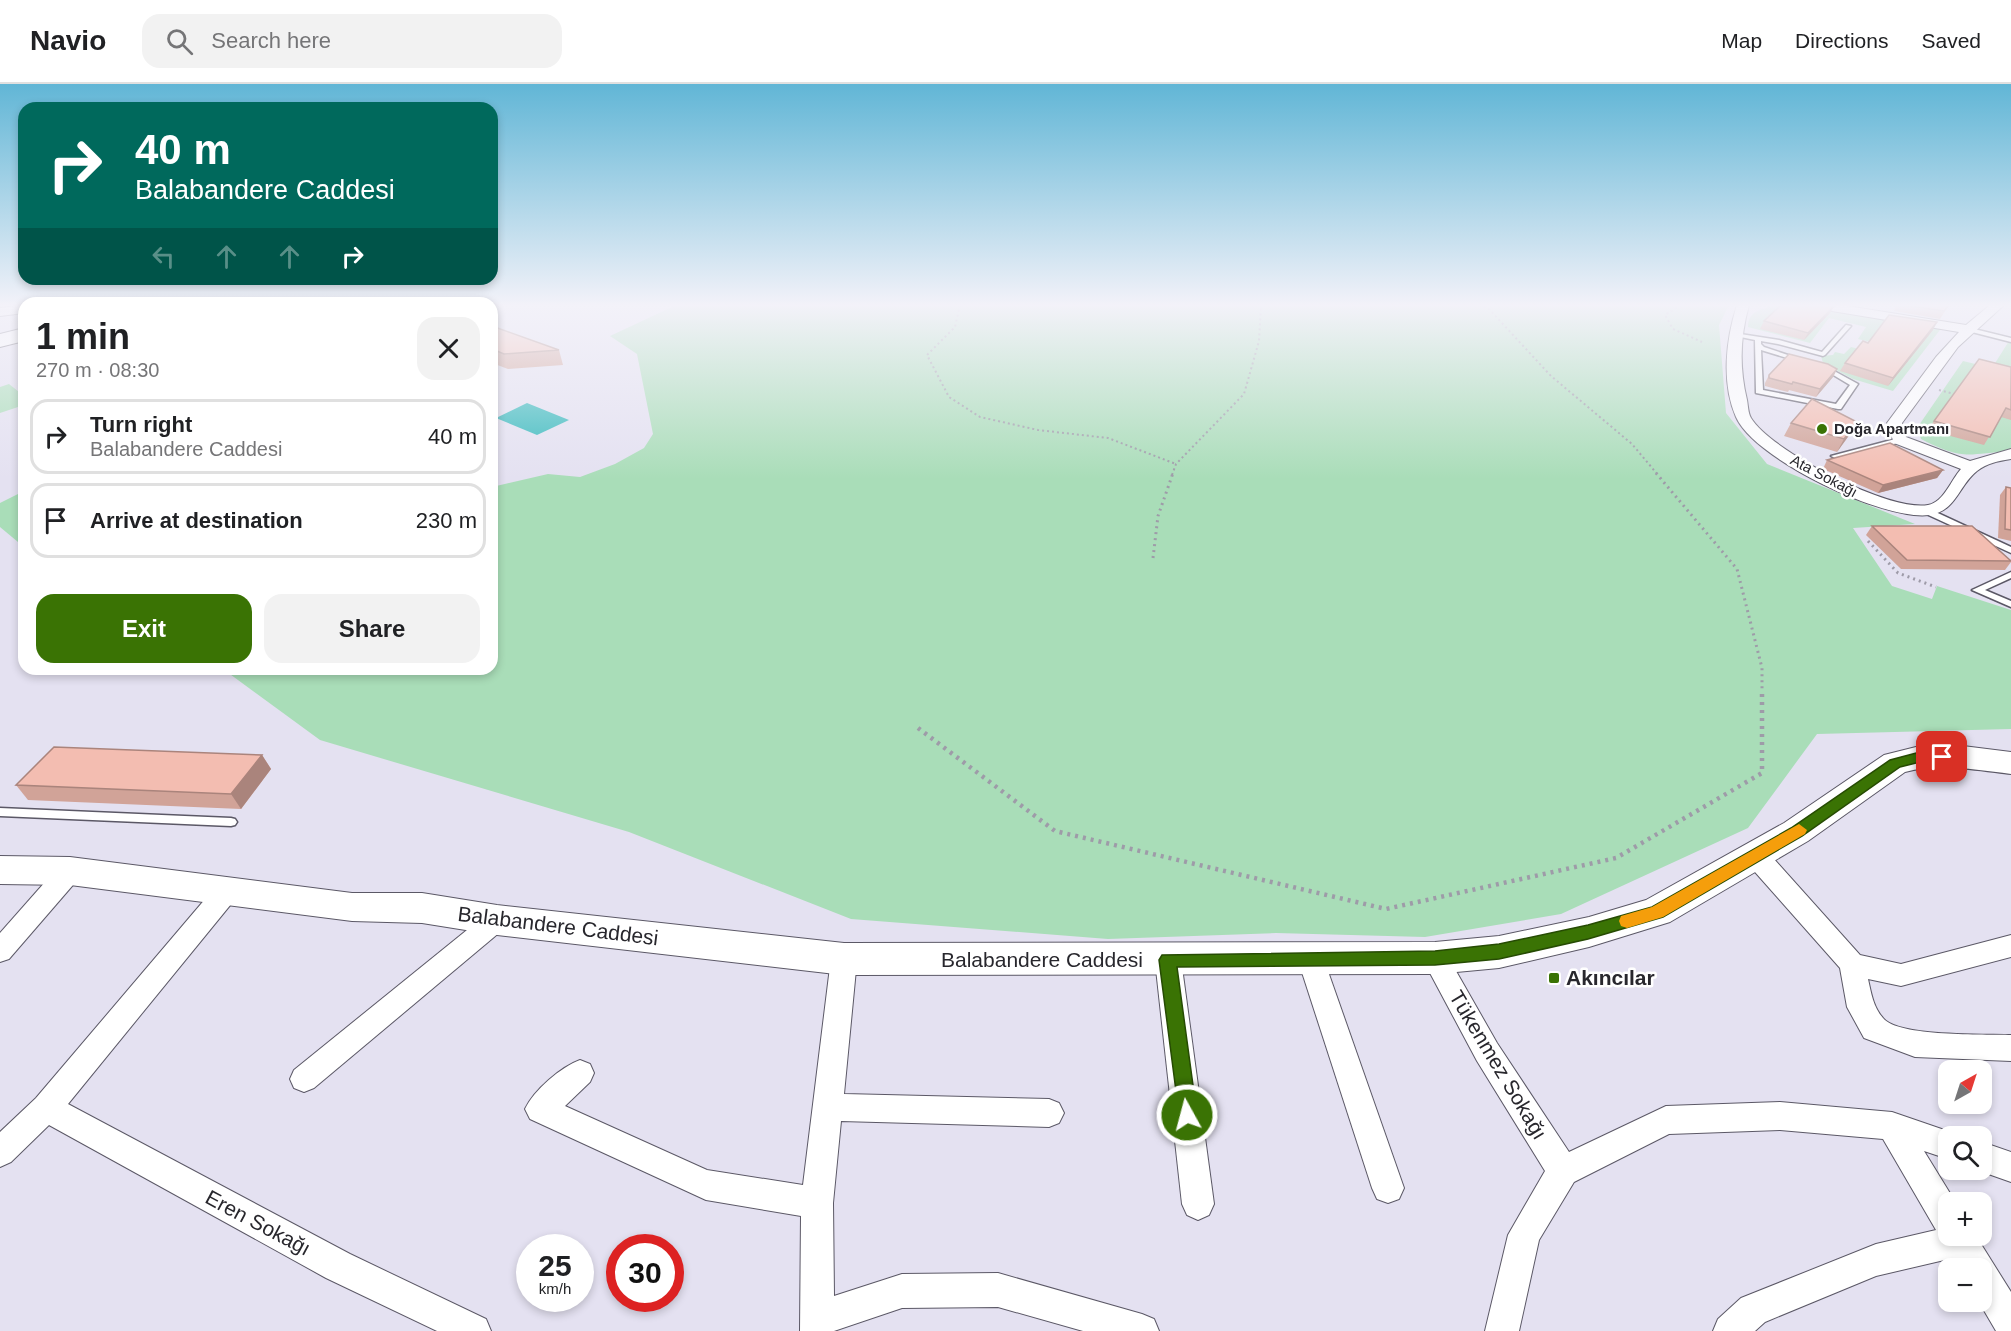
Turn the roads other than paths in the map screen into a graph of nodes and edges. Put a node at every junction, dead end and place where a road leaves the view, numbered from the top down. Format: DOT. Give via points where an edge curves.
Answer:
graph roads {
  1 [pos="1734,363"];
  2 [pos="1758,363"];
  3 [pos="1813,363"];
  4 [pos="1937,363"];
  5 [pos="1899,440"];
  6 [pos="2011,454"];
  7 [pos="1835,456"];
  8 [pos="1971,467"];
  9 [pos="1927,511"];
  10 [pos="2011,550"];
  11 [pos="2011,575"];
  12 [pos="2011,604"];
  13 [pos="2011,763"];
  14 [pos="0,812"];
  15 [pos="231,822"];
  16 [pos="0,852"];
  17 [pos="1756,856"];
  18 [pos="77,862"];
  19 [pos="0,870"];
  20 [pos="227,891"];
  21 [pos="422,908"];
  22 [pos="497,920"];
  23 [pos="2011,946"];
  24 [pos="0,951"];
  25 [pos="1435,958"];
  26 [pos="844,959"];
  27 [pos="1168,960"];
  28 [pos="1311,960"];
  29 [pos="1852,964"];
  30 [pos="2011,1048"];
  31 [pos="580,1073"];
  32 [pos="304,1079"];
  33 [pos="826,1107"];
  34 [pos="46,1108"];
  35 [pos="1049,1113"];
  36 [pos="1892,1126"];
  37 [pos="1938,1142"];
  38 [pos="0,1152"];
  39 [pos="1992,1160"];
  40 [pos="2011,1167"];
  41 [pos="1563,1171"];
  42 [pos="1388,1188"];
  43 [pos="1938,1202"];
  44 [pos="817,1203"];
  45 [pos="1198,1204"];
  46 [pos="1938,1238"];
  47 [pos="1992,1292"];
  48 [pos="818,1324"];
  49 [pos="2011,1324"];
  50 [pos="474,1331"];
  51 [pos="1142,1331"];
  52 [pos="1502,1331"];
  53 [pos="1730,1331"];
  1 -- 9 [label="street, Ata Sokağı" via="1744,419 1771,446 1848,492 1902,509"];
  2 -- 3 [label="lane" via="1759,391 1838,407 1854,384"];
  4 -- 5 [label="street" via="1894,423"];
  5 -- 7 [label="lane"];
  5 -- 8 [label="street"];
  6 -- 8 [label="street"];
  8 -- 9 [label="street" via="1947,503"];
  9 -- 10 [label="lane"];
  11 -- 12 [label="lane" via="1977,590"];
  13 -- 17 [label="main road, Balabandere Caddesi" via="1920,757 1895,763"];
  14 -- 15 [label="lane"];
  16 -- 18 [label="main road"];
  17 -- 25 [label="main road, Balabandere Caddesi" via="1657,912 1499,951"];
  17 -- 29 [label="street"];
  18 -- 19 [label="main road"];
  18 -- 20 [label="main road"];
  18 -- 21 [label="main road" via="362,890"];
  18 -- 24 [label="street"];
  20 -- 21 [label="main road" via="352,907"];
  20 -- 34 [label="street"];
  21 -- 22 [label="main road, Balabandere Caddesi"];
  22 -- 26 [label="main road, Balabandere Caddesi"];
  22 -- 32 [label="street"];
  23 -- 29 [label="street" via="1901,975"];
  25 -- 28 [label="main road, Balabandere Caddesi"];
  25 -- 41 [label="street, Tükenmez Sokağı" via="1487,1052"];
  26 -- 27 [label="main road, Balabandere Caddesi"];
  26 -- 33 [label="street"];
  27 -- 28 [label="main road, Balabandere Caddesi"];
  27 -- 45 [label="street"];
  28 -- 42 [label="street"];
  29 -- 30 [label="street" via="1861,1006 1874,1029 1915,1044"];
  31 -- 44 [label="street" via="540,1110 706,1185"];
  33 -- 35 [label="street"];
  33 -- 44 [label="street"];
  34 -- 38 [label="street"];
  34 -- 50 [label="street, Eren Sokağı" via="338,1266"];
  36 -- 37 [label="street"];
  36 -- 41 [label="street" via="1780,1116 1666,1120"];
  36 -- 43 [label="street"];
  39 -- 40 [label="street"];
  41 -- 52 [label="street" via="1524,1235"];
  44 -- 48 [label="street"];
  46 -- 53 [label="street" via="1753,1310"];
  47 -- 49 [label="street"];
  48 -- 51 [label="street" via="902,1291 998,1290"];
}
